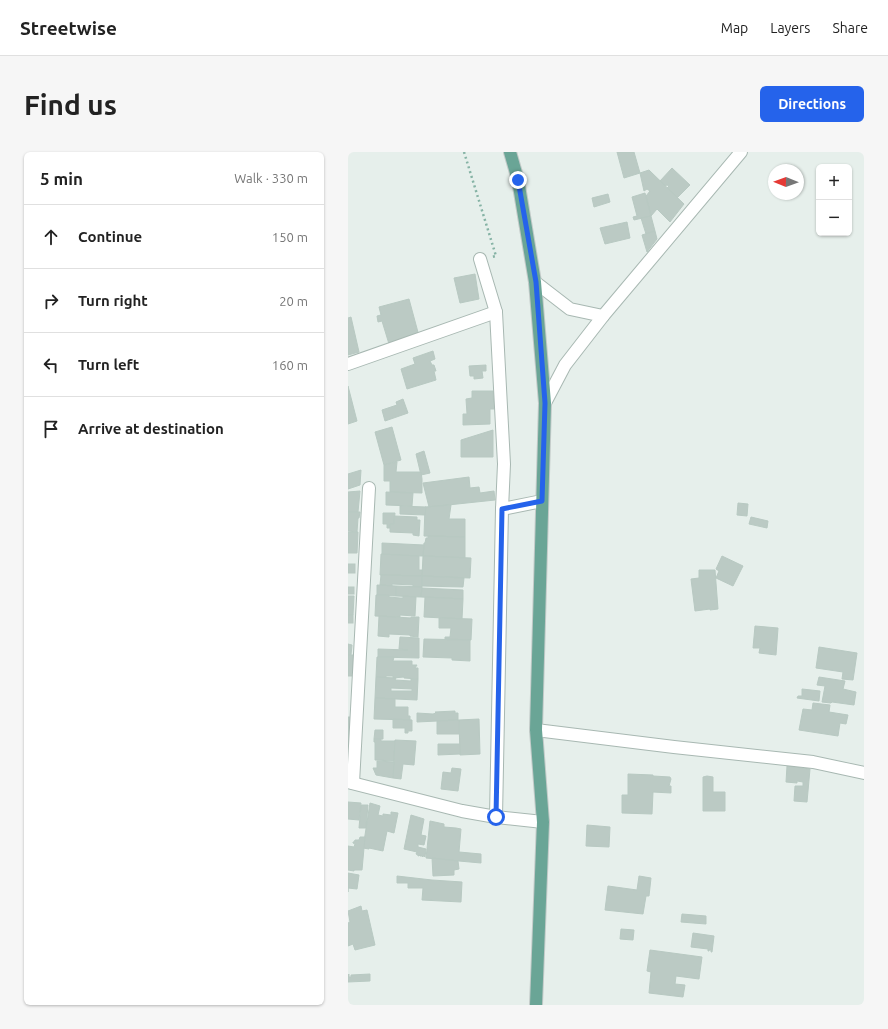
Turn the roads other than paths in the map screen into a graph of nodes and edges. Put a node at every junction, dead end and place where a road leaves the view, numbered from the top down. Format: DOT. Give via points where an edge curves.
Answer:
graph roads {
  1 [pos="510,152"];
  2 [pos="741,152"];
  3 [pos="480,259"];
  4 [pos="536,282"];
  5 [pos="496,312"];
  6 [pos="603,316"];
  7 [pos="348,364"];
  8 [pos="545,403"];
  9 [pos="369,488"];
  10 [pos="542,501"];
  11 [pos="502,509"];
  12 [pos="536,730"];
  13 [pos="864,773"];
  14 [pos="350,782"];
  15 [pos="496,817"];
  16 [pos="543,822"];
  17 [pos="536,1005"];
  1 -- 4 [label="main road" via="518,180"];
  2 -- 6 [label="street"];
  3 -- 5 [label="street"];
  4 -- 6 [label="street" via="570,309"];
  4 -- 8 [label="main road"];
  5 -- 7 [label="street"];
  5 -- 11 [label="street" via="504,464"];
  6 -- 8 [label="street" via="565,365"];
  8 -- 10 [label="main road"];
  9 -- 14 [label="street"];
  10 -- 11 [label="street"];
  10 -- 12 [label="main road"];
  11 -- 15 [label="street"];
  12 -- 13 [label="street" via="813,762"];
  12 -- 16 [label="main road"];
  14 -- 15 [label="street" via="462,811"];
  15 -- 16 [label="street"];
  16 -- 17 [label="main road"];
}
